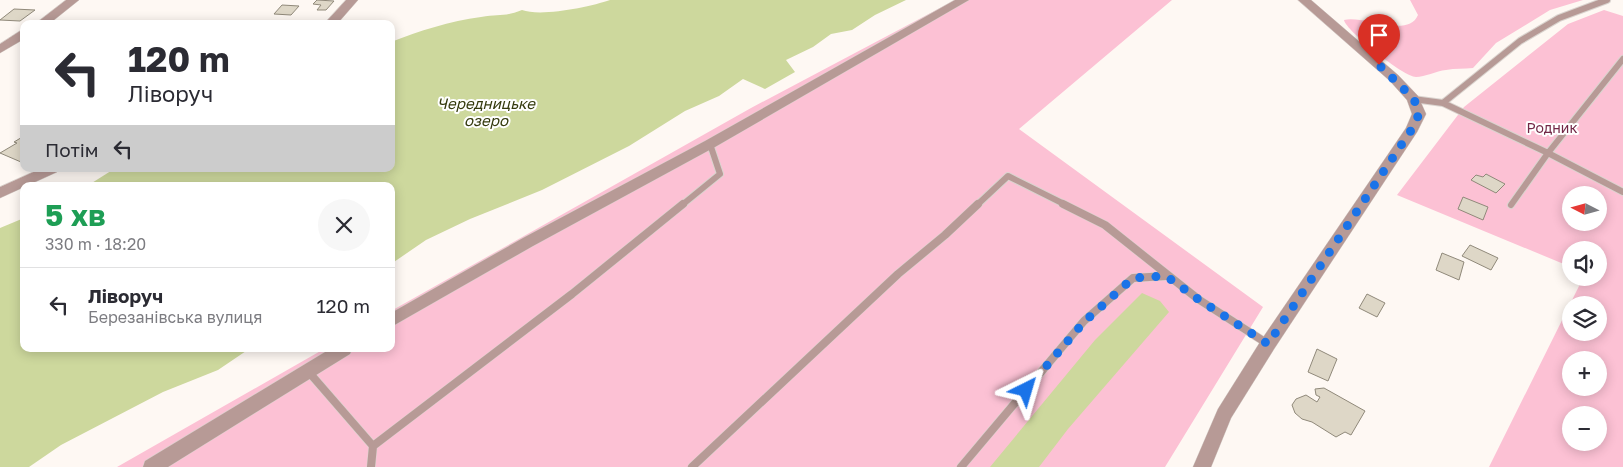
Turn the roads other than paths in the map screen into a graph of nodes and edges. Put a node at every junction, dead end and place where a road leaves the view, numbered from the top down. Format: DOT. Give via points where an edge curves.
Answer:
graph roads {
  1 [pos="73,0"];
  2 [pos="352,0"];
  3 [pos="962,0"];
  4 [pos="1304,0"];
  5 [pos="1607,0"];
  6 [pos="46,20"];
  7 [pos="334,20"];
  8 [pos="20,36"];
  9 [pos="0,49"];
  10 [pos="1623,59"];
  11 [pos="1414,99"];
  12 [pos="1443,103"];
  13 [pos="710,144"];
  14 [pos="1548,153"];
  15 [pos="46,172"];
  16 [pos="24,182"];
  17 [pos="20,184"];
  18 [pos="1623,192"];
  19 [pos="0,193"];
  20 [pos="1511,206"];
  21 [pos="1166,276"];
  22 [pos="395,319"];
  23 [pos="1268,344"];
  24 [pos="339,352"];
  25 [pos="307,370"];
  26 [pos="373,446"];
  27 [pos="152,467"];
  28 [pos="371,467"];
  29 [pos="692,467"];
  30 [pos="961,467"];
  31 [pos="1202,467"];
  1 -- 6 [label="street"];
  2 -- 7 [label="street"];
  3 -- 13 [label="street"];
  4 -- 11 [label="street"];
  5 -- 12 [label="lane" via="1559,18 1520,41"];
  8 -- 9 [label="street"];
  10 -- 14 [label="lane"];
  11 -- 12 [label="lane"];
  11 -- 23 [label="street" via="1419,114 1412,129"];
  12 -- 14 [label="lane"];
  13 -- 22 [label="street" via="528,242"];
  13 -- 26 [label="lane" via="720,174 572,294"];
  14 -- 18 [label="lane"];
  14 -- 20 [label="lane"];
  15 -- 16 [label="street"];
  17 -- 19 [label="street"];
  21 -- 23 [label="lane"];
  21 -- 29 [label="lane" via="1105,224 1008,176"];
  21 -- 30 [label="lane" via="1133,278 1084,322"];
  23 -- 31 [label="street" via="1224,414"];
  24 -- 25 [label="street"];
  25 -- 26 [label="lane"];
  25 -- 27 [label="street"];
  26 -- 28 [label="lane"];
}
